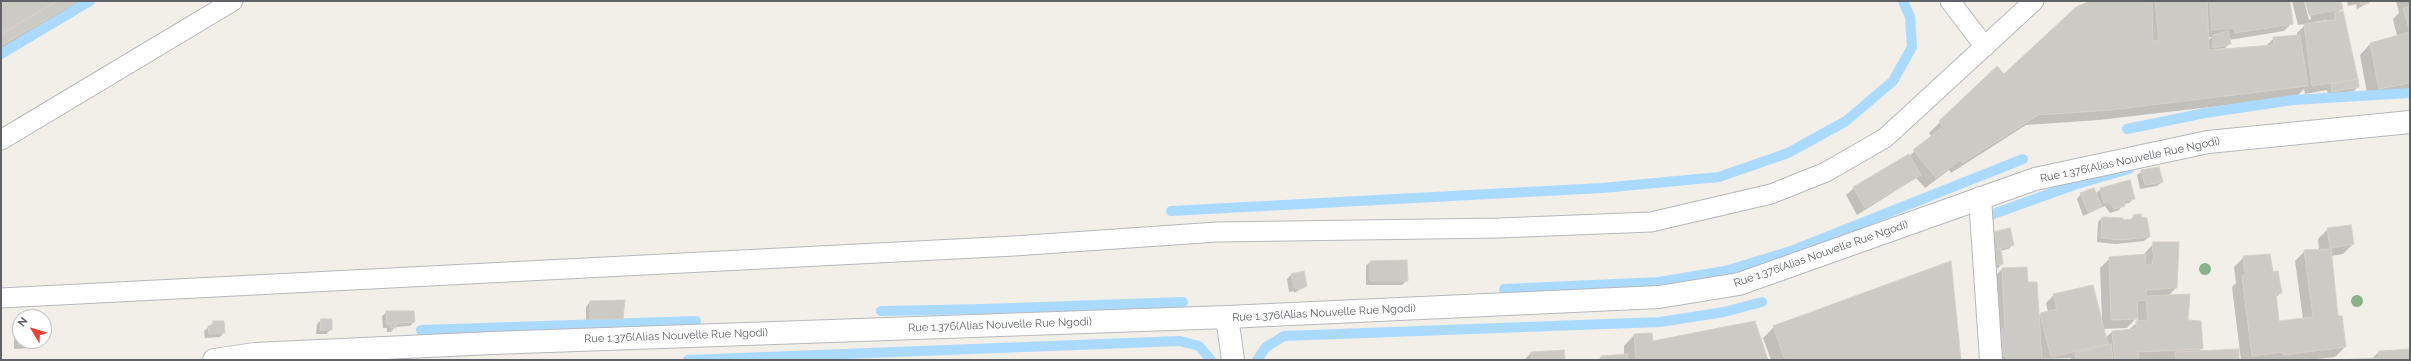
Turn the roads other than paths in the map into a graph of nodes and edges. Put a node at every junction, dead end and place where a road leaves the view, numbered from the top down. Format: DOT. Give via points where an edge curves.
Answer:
graph roads {
  1 [pos="233,1"];
  2 [pos="1950,1"];
  3 [pos="2034,1"];
  4 [pos="1985,47"];
  5 [pos="2410,122"];
  6 [pos="1,140"];
  7 [pos="1980,198"];
  8 [pos="1,298"];
  9 [pos="1227,317"];
  10 [pos="214,360"];
  11 [pos="1233,360"];
  12 [pos="1991,360"];
  1 -- 6 [label="lane"];
  2 -- 4 [label="lane"];
  3 -- 4 [label="lane"];
  4 -- 8 [label="lane" via="1885,138 1826,172 1771,194 1651,222 1499,228 1217,232 1014,246"];
  5 -- 7 [label="street, Rue 1.376(Alias Nouvelle Rue Ngodi)" via="2208,142 2035,179"];
  7 -- 9 [label="street, Rue 1.376(Alias Nouvelle Rue Ngodi)" via="1739,284 1659,297"];
  7 -- 12 [label="street"];
  9 -- 10 [label="street, Rue 1.376(Alias Nouvelle Rue Ngodi)" via="492,343 255,354"];
  9 -- 11 [label="street"];
}
